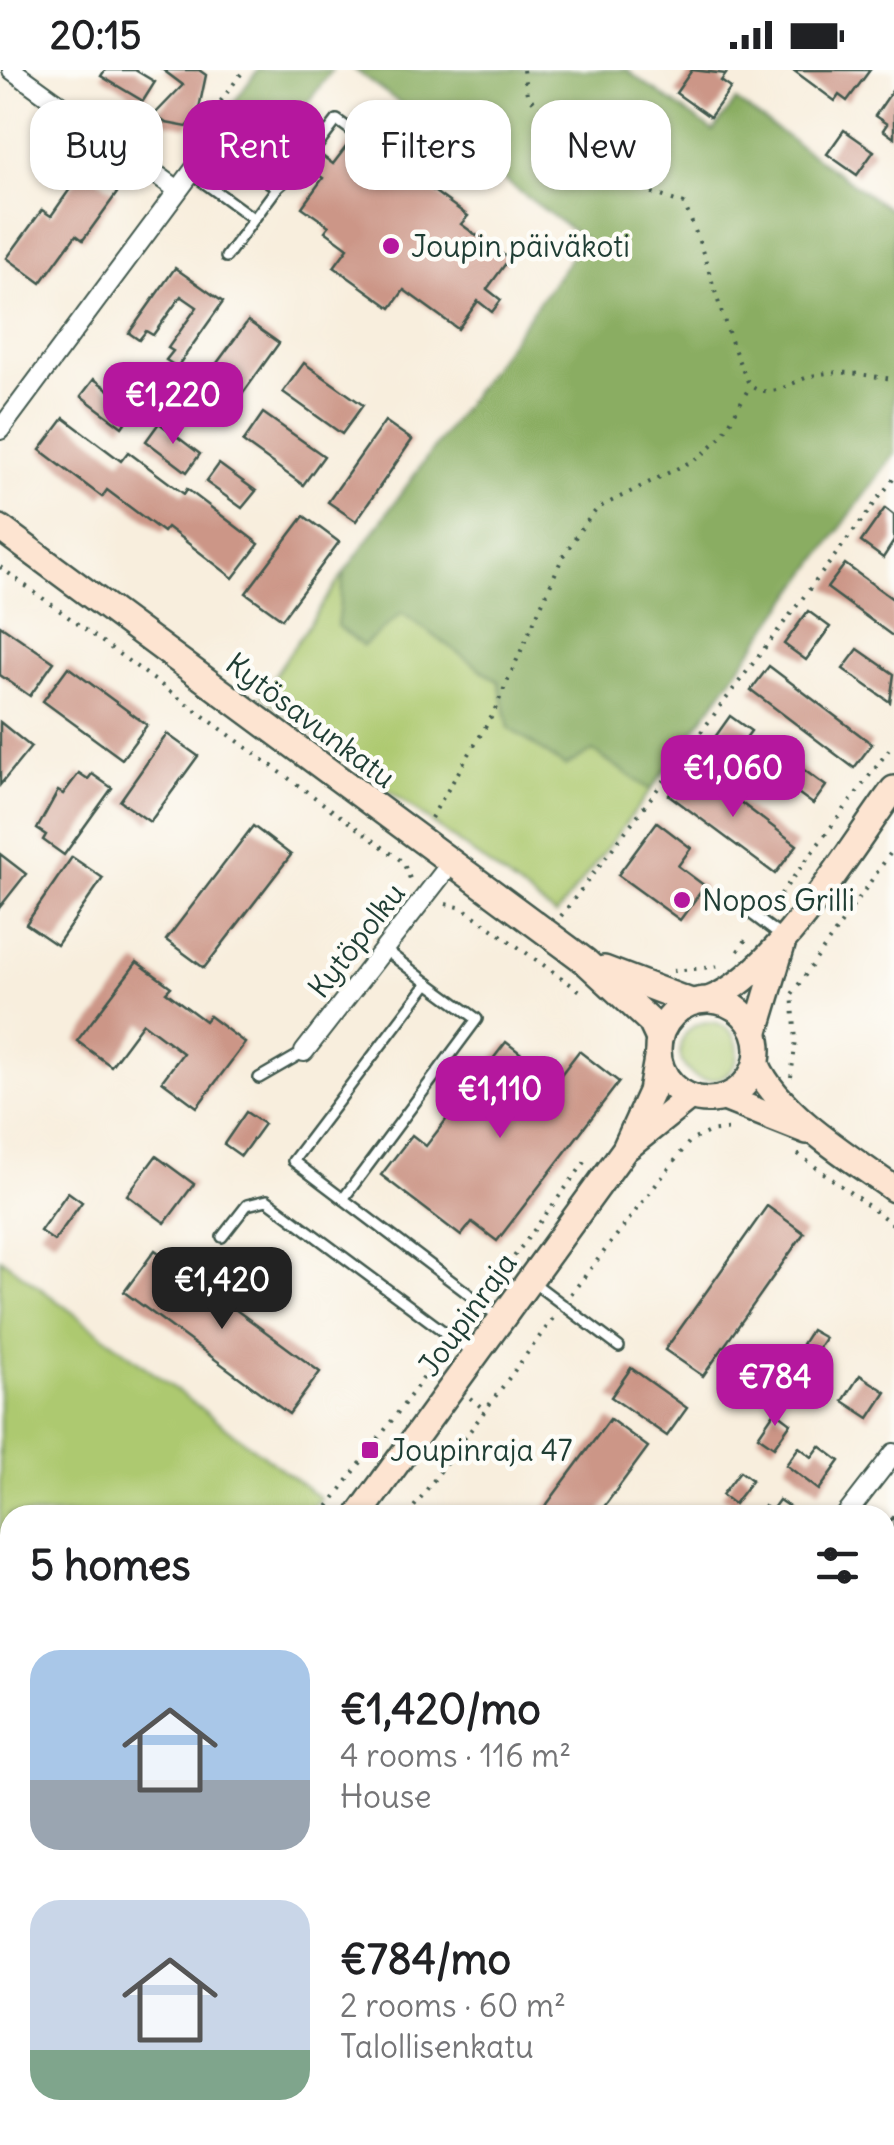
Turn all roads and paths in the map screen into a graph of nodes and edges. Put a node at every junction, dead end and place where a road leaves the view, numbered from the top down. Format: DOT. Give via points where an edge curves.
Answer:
graph roads {
  1 [pos="12,70"];
  2 [pos="523,70"];
  3 [pos="345,126"];
  4 [pos="325,136"];
  5 [pos="183,183"];
  6 [pos="178,190"];
  7 [pos="214,190"];
  8 [pos="276,190"];
  9 [pos="254,219"];
  10 [pos="226,257"];
  11 [pos="894,379"];
  12 [pos="750,386"];
  13 [pos="0,430"];
  14 [pos="894,478"];
  15 [pos="0,528"];
  16 [pos="0,567"];
  17 [pos="894,742"];
  18 [pos="894,789"];
  19 [pos="417,840"];
  20 [pos="894,848"];
  21 [pos="403,862"];
  22 [pos="451,863"];
  23 [pos="426,896"];
  24 [pos="734,901"];
  25 [pos="761,920"];
  26 [pos="548,933"];
  27 [pos="784,938"];
  28 [pos="384,949"];
  29 [pos="529,955"];
  30 [pos="586,961"];
  31 [pos="762,977"];
  32 [pos="428,983"];
  33 [pos="650,989"];
  34 [pos="584,994"];
  35 [pos="701,1000"];
  36 [pos="756,1031"];
  37 [pos="658,1046"];
  38 [pos="304,1052"];
  39 [pos="757,1065"];
  40 [pos="259,1078"];
  41 [pos="779,1096"];
  42 [pos="690,1097"];
  43 [pos="724,1098"];
  44 [pos="822,1137"];
  45 [pos="626,1149"];
  46 [pos="794,1152"];
  47 [pos="585,1161"];
  48 [pos="894,1190"];
  49 [pos="343,1199"];
  50 [pos="894,1225"];
  51 [pos="222,1236"];
  52 [pos="531,1281"];
  53 [pos="480,1302"];
  54 [pos="503,1320"];
  55 [pos="453,1338"];
  56 [pos="619,1348"];
  57 [pos="476,1356"];
  58 [pos="894,1454"];
  59 [pos="329,1505"];
  60 [pos="366,1505"];
  61 [pos="854,1505"];
  1 -- 6 [label="street"];
  2 -- 12 [label="path" via="537,106 576,127 616,180 684,204"];
  3 -- 4 [label="lane" via="337,120"];
  5 -- 6 [label="street"];
  6 -- 13 [label="street"];
  7 -- 9 [label="lane"];
  8 -- 9 [label="lane"];
  9 -- 10 [label="lane"];
  11 -- 12 [label="path" via="842,372 810,376 774,392"];
  12 -- 19 [label="path" via="722,436 700,456 598,508 583,526 563,556 492,716"];
  14 -- 26 [label="path"];
  15 -- 19 [label="street, Kytösavunkatu"];
  16 -- 21 [label="path"];
  17 -- 25 [label="path"];
  18 -- 27 [label="street"];
  19 -- 21 [label="path"];
  19 -- 22 [label="street, Kytösavunkatu"];
  20 -- 31 [label="path"];
  21 -- 23 [label="path" via="413,886"];
  22 -- 23 [label="street, Kytöpolku"];
  22 -- 26 [label="street, Kytösavunkatu"];
  23 -- 28 [label="street, Kytöpolku"];
  23 -- 29 [label="path" via="463,908"];
  24 -- 25 [label="lane"];
  25 -- 27 [label="lane"];
  25 -- 31 [label="path"];
  26 -- 29 [label="path"];
  26 -- 30 [label="street, Kytösavunkatu"];
  27 -- 31 [label="street"];
  28 -- 32 [label="lane"];
  28 -- 38 [label="street, Kytöpolku"];
  29 -- 34 [label="path"];
  30 -- 33 [label="street, Kytösavunkatu"];
  30 -- 37 [label="street, Kytösavunkatu" via="651,1022"];
  31 -- 33 [label="path" via="728,966 695,966 659,978"];
  31 -- 35 [label="street"];
  31 -- 36 [label="street"];
  31 -- 41 [label="path" via="794,1064"];
  32 -- 49 [label="lane" via="477,1019"];
  32 -- 49 [label="lane" via="292,1161"];
  33 -- 35 [label="street, Kytösavunkatu"];
  35 -- 36 [label="street" via="738,1008"];
  35 -- 37 [label="street" via="676,1010"];
  36 -- 39 [label="street"];
  37 -- 42 [label="street" via="668,1080"];
  37 -- 45 [label="street, Joupinraja" via="651,1092"];
  38 -- 40 [label="lane"];
  39 -- 41 [label="street"];
  39 -- 43 [label="street"];
  41 -- 44 [label="street"];
  42 -- 43 [label="street"];
  42 -- 45 [label="street, Joupinraja"];
  43 -- 44 [label="street"];
  44 -- 48 [label="street"];
  45 -- 52 [label="street, Joupinraja"];
  46 -- 50 [label="path"];
  47 -- 53 [label="path"];
  49 -- 53 [label="lane"];
  51 -- 55 [label="lane" via="247,1206 266,1200"];
  52 -- 54 [label="street, Joupinraja"];
  52 -- 56 [label="lane"];
  53 -- 54 [label="lane"];
  54 -- 57 [label="street, Joupinraja"];
  55 -- 57 [label="lane"];
  55 -- 59 [label="path"];
  57 -- 60 [label="street, Joupinraja"];
  58 -- 61 [label="street"];
}
